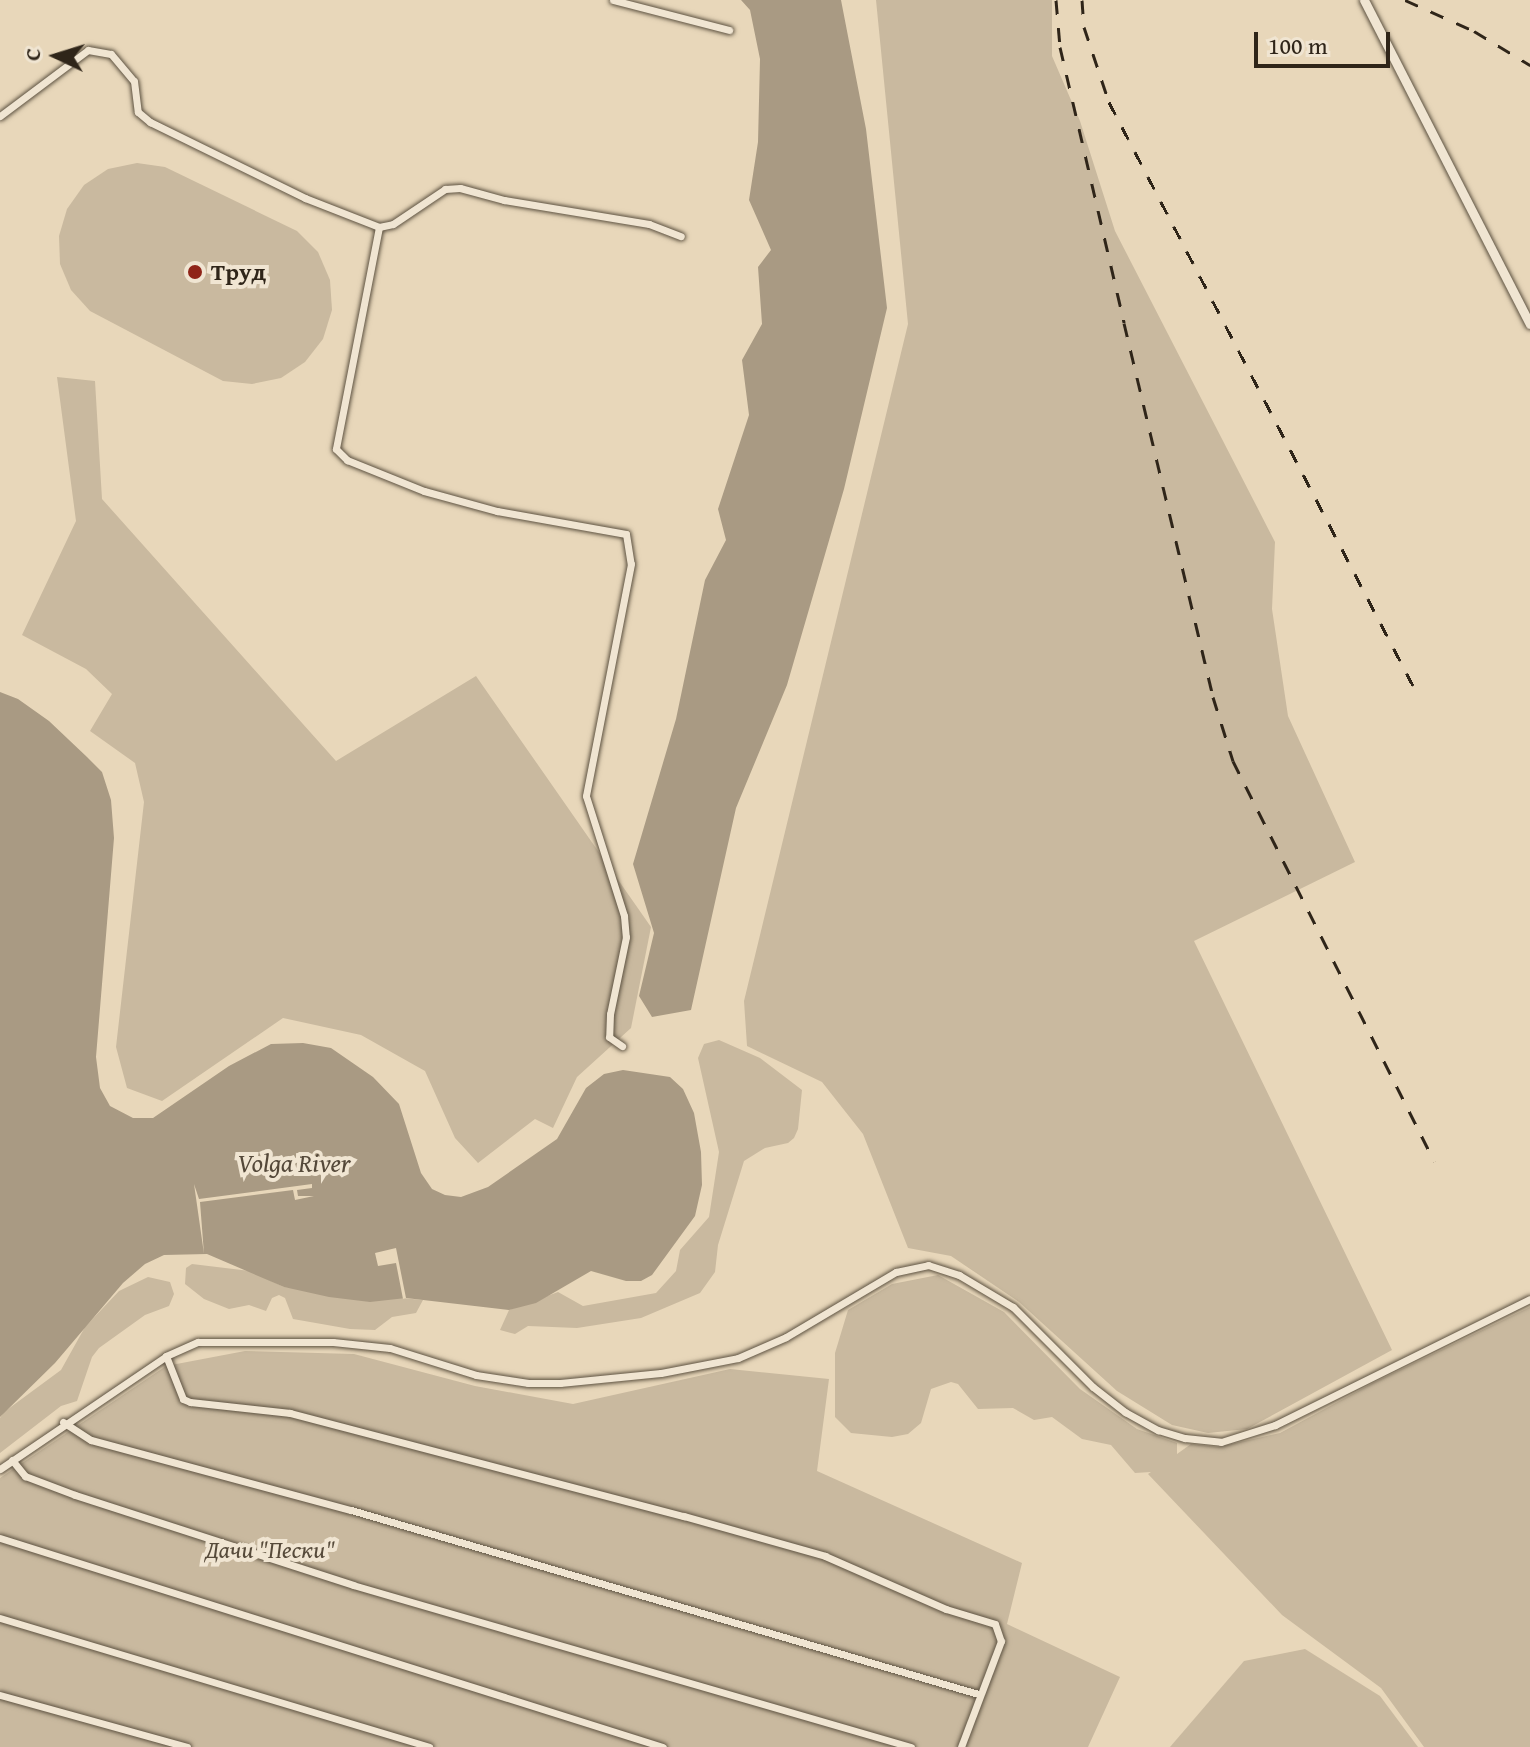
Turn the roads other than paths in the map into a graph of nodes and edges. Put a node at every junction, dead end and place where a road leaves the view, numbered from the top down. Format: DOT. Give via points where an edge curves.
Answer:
graph roads {
  1 [pos="613,0"];
  2 [pos="1364,0"];
  3 [pos="729,30"];
  4 [pos="0,116"];
  5 [pos="379,227"];
  6 [pos="681,236"];
  7 [pos="1530,324"];
  8 [pos="622,1046"];
  9 [pos="1530,1299"];
  10 [pos="166,1356"];
  11 [pos="63,1422"];
  12 [pos="12,1460"];
  13 [pos="0,1469"];
  14 [pos="0,1538"];
  15 [pos="0,1618"];
  16 [pos="978,1694"];
  17 [pos="0,1695"];
  18 [pos="187,1747"];
  19 [pos="429,1747"];
  20 [pos="663,1747"];
  21 [pos="911,1747"];
  22 [pos="961,1747"];
  1 -- 3 [label="street"];
  2 -- 7 [label="street"];
  4 -- 5 [label="street" via="88,50 111,54 134,81 138,112 150,122 305,198"];
  5 -- 6 [label="street" via="393,224 445,189 460,188 649,224"];
  5 -- 8 [label="street" via="336,449 347,460 424,491 497,511 626,534 631,564 586,796 624,916 626,937 609,1037"];
  9 -- 10 [label="street" via="1275,1425 1221,1442 1158,1430 1125,1412 1013,1307 959,1275 928,1265 896,1272 786,1337 738,1358 661,1373 528,1383 476,1375 390,1348 317,1342 198,1342"];
  10 -- 11 [label="street"];
  10 -- 16 [label="street" via="183,1399 190,1402 290,1413 684,1516 825,1556 946,1609 995,1624 1001,1641"];
  11 -- 12 [label="street"];
  11 -- 16 [label="street" via="91,1440 407,1526"];
  12 -- 13 [label="street"];
  12 -- 21 [label="street" via="25,1476 75,1495 353,1585"];
  14 -- 20 [label="street"];
  15 -- 19 [label="street"];
  16 -- 22 [label="street"];
  17 -- 18 [label="street"];
}
